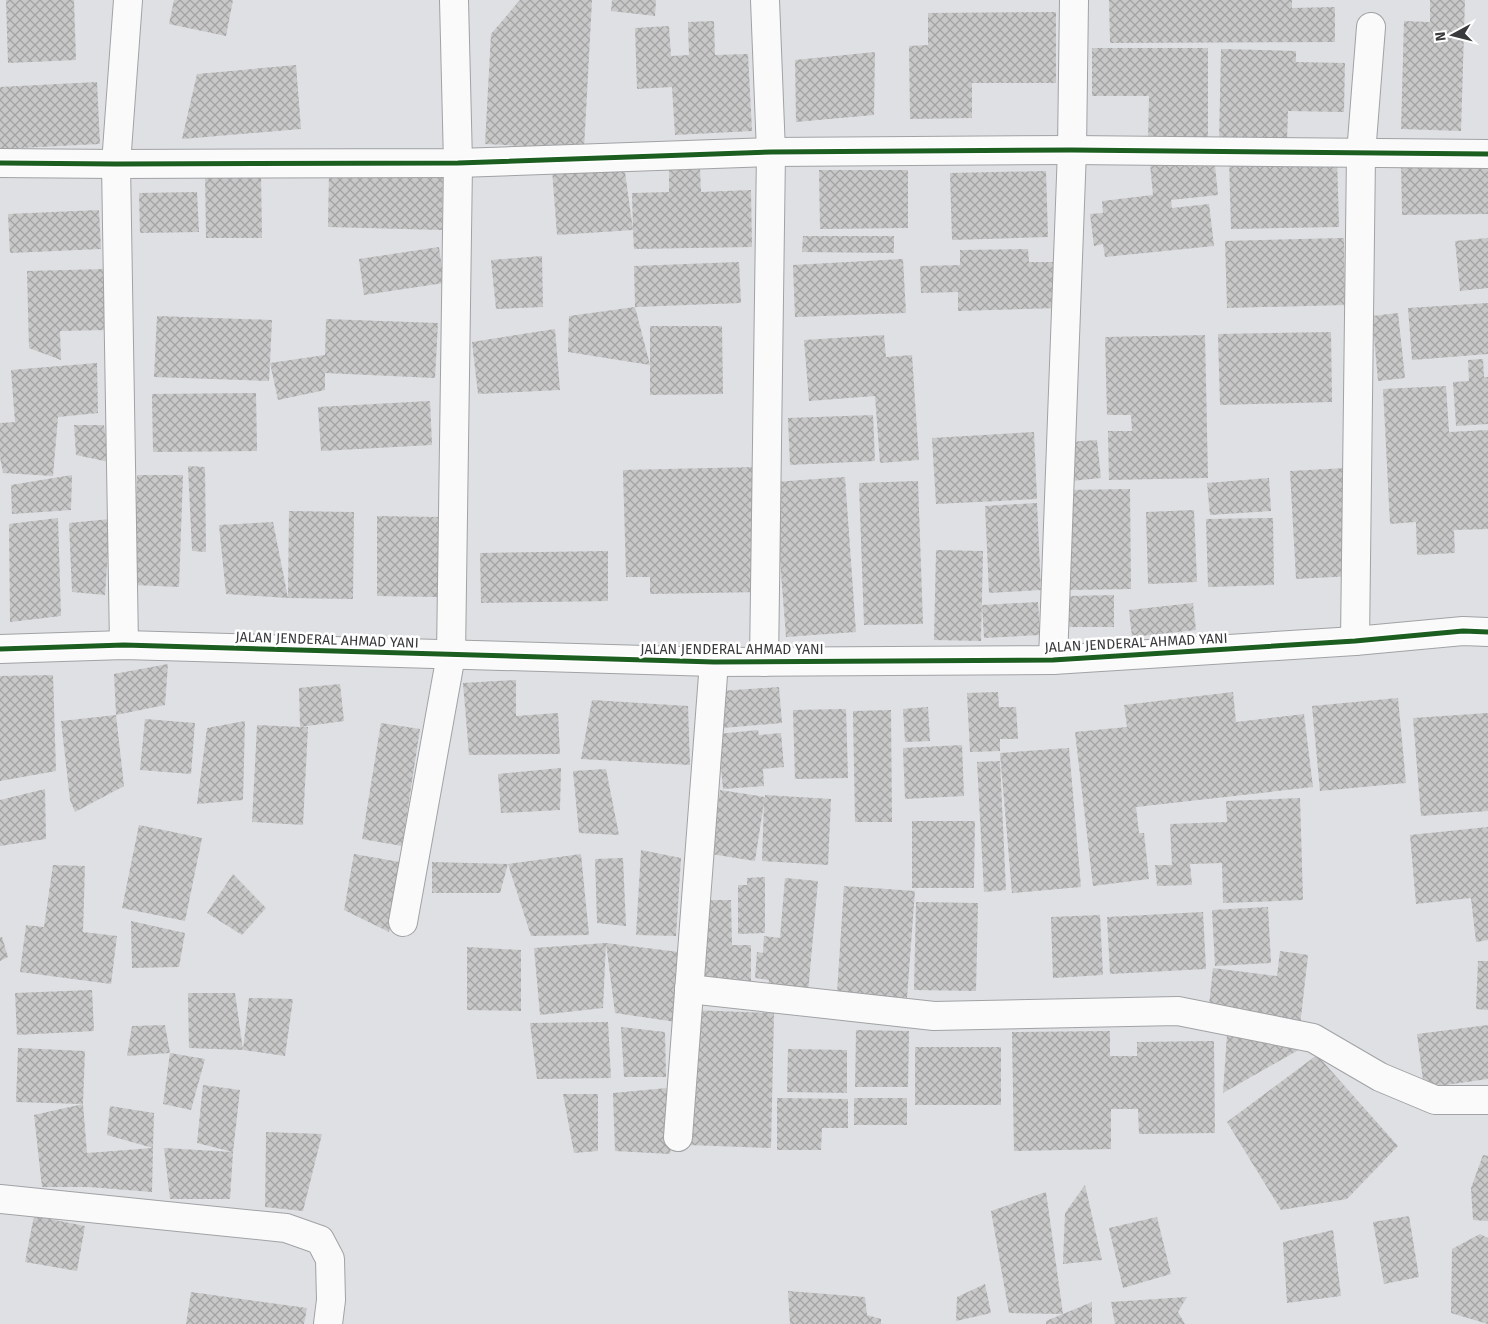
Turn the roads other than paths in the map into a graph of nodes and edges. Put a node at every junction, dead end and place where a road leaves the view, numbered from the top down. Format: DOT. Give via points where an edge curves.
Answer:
graph roads {
  1 [pos="128,0"];
  2 [pos="454,0"];
  3 [pos="765,0"];
  4 [pos="1074,0"];
  5 [pos="1371,27"];
  6 [pos="1072,150"];
  7 [pos="771,152"];
  8 [pos="1361,154"];
  9 [pos="1488,154"];
  10 [pos="0,163"];
  11 [pos="458,163"];
  12 [pos="116,164"];
  13 [pos="1488,622"];
  14 [pos="1475,631"];
  15 [pos="1355,641"];
  16 [pos="124,645"];
  17 [pos="0,649"];
  18 [pos="451,655"];
  19 [pos="1054,660"];
  20 [pos="714,662"];
  21 [pos="764,662"];
  22 [pos="403,922"];
  23 [pos="689,989"];
  24 [pos="1488,1100"];
  25 [pos="678,1137"];
  26 [pos="0,1199"];
  27 [pos="328,1324"];
  1 -- 12 [label="street"];
  2 -- 11 [label="street"];
  3 -- 7 [label="street"];
  4 -- 6 [label="street"];
  5 -- 8 [label="street"];
  6 -- 7 [label="street"];
  6 -- 8 [label="street"];
  6 -- 19 [label="street"];
  7 -- 11 [label="street"];
  7 -- 21 [label="street"];
  8 -- 9 [label="street"];
  8 -- 15 [label="street"];
  10 -- 12 [label="street"];
  11 -- 12 [label="street"];
  11 -- 18 [label="street"];
  12 -- 16 [label="street"];
  13 -- 14 [label="street, JALAN JENDERAL AHMAD YANI"];
  14 -- 15 [label="street, JALAN JENDERAL AHMAD YANI"];
  15 -- 19 [label="street, JALAN JENDERAL AHMAD YANI"];
  16 -- 17 [label="street, JALAN JENDERAL AHMAD YANI"];
  16 -- 18 [label="street, JALAN JENDERAL AHMAD YANI"];
  18 -- 20 [label="street, JALAN JENDERAL AHMAD YANI"];
  18 -- 22 [label="street"];
  19 -- 21 [label="street, JALAN JENDERAL AHMAD YANI"];
  20 -- 21 [label="street, JALAN JENDERAL AHMAD YANI"];
  20 -- 23 [label="street"];
  23 -- 24 [label="street" via="934,1016 1178,1011 1313,1038 1380,1078 1435,1100"];
  23 -- 25 [label="street"];
  26 -- 27 [label="street" via="286,1228 320,1240 330,1259"];
}
